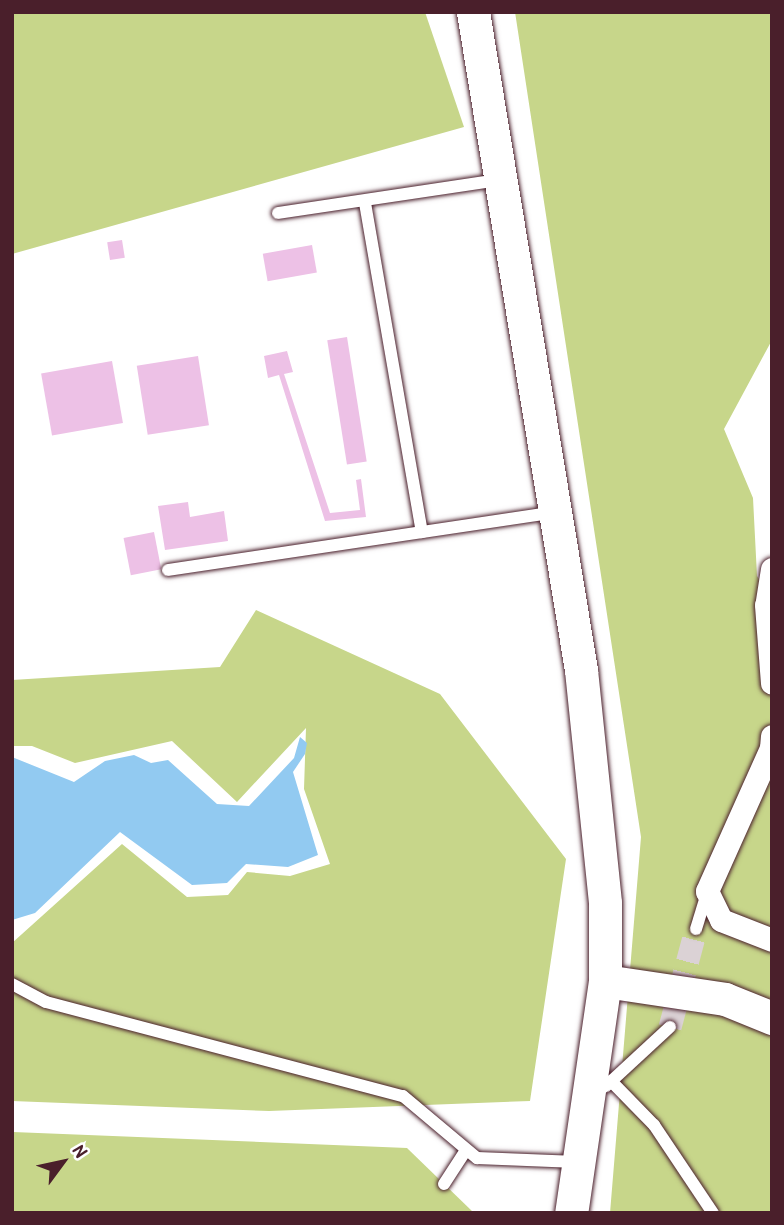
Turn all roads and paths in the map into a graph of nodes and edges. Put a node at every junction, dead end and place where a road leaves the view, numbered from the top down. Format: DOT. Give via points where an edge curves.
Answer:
graph roads {
  1 [pos="473,12"];
  2 [pos="498,180"];
  3 [pos="365,203"];
  4 [pos="278,213"];
  5 [pos="554,512"];
  6 [pos="422,532"];
  7 [pos="168,570"];
  8 [pos="771,582"];
  9 [pos="772,683"];
  10 [pos="772,736"];
  11 [pos="707,891"];
  12 [pos="696,929"];
  13 [pos="772,940"];
  14 [pos="605,981"];
  15 [pos="12,984"];
  16 [pos="772,1018"];
  17 [pos="670,1027"];
  18 [pos="598,1090"];
  19 [pos="466,1150"];
  20 [pos="578,1162"];
  21 [pos="444,1184"];
  22 [pos="571,1213"];
  23 [pos="713,1213"];
  1 -- 2 [label="street"];
  2 -- 3 [label="lane"];
  2 -- 5 [label="street"];
  3 -- 4 [label="lane"];
  3 -- 6 [label="lane"];
  5 -- 6 [label="lane"];
  5 -- 14 [label="street" via="581,670 605,903"];
  6 -- 7 [label="lane"];
  8 -- 9 [label="street"];
  10 -- 11 [label="street" via="771,748"];
  11 -- 12 [label="lane"];
  11 -- 13 [label="street" via="721,920"];
  14 -- 16 [label="street" via="725,999"];
  14 -- 18 [label="street"];
  15 -- 19 [label="lane" via="46,1002 403,1096"];
  17 -- 18 [label="lane"];
  18 -- 20 [label="street"];
  18 -- 23 [label="lane" via="654,1125"];
  19 -- 20 [label="lane" via="477,1158"];
  19 -- 21 [label="lane"];
  20 -- 22 [label="street"];
}
